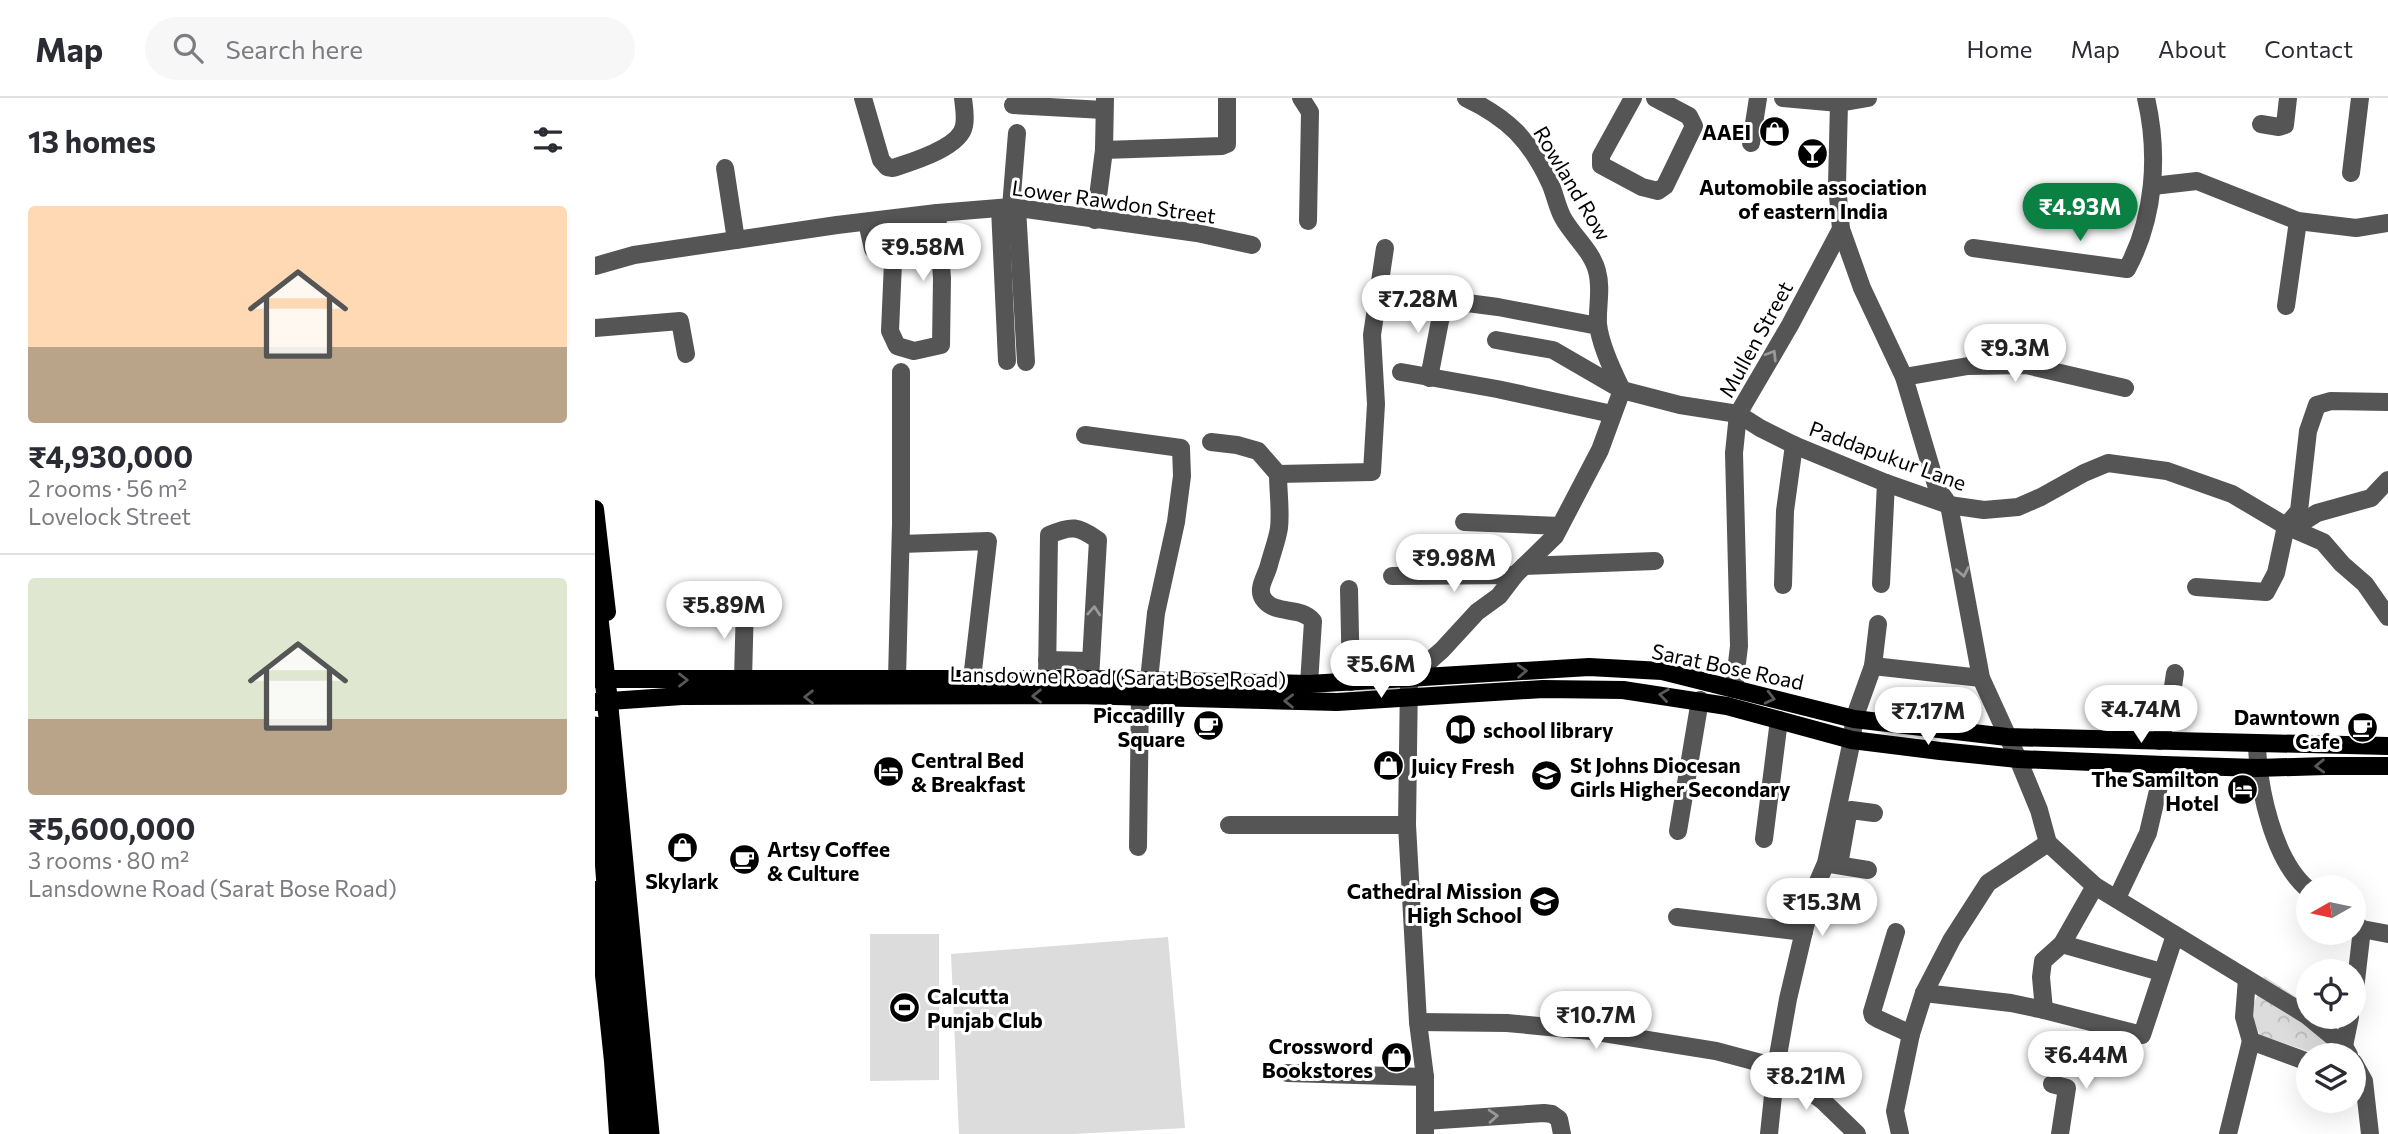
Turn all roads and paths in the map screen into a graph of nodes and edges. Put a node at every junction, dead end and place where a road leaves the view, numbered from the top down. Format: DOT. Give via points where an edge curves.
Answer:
graph roads {
  1 [pos="863,98"];
  2 [pos="964,98"];
  3 [pos="1227,98"];
  4 [pos="1301,98"];
  5 [pos="1466,98"];
  6 [pos="1633,98"];
  7 [pos="1655,98"];
  8 [pos="1758,98"];
  9 [pos="1783,98"];
  10 [pos="1868,98"];
  11 [pos="2146,98"];
  12 [pos="2288,98"];
  13 [pos="2360,98"];
  14 [pos="1839,103"];
  15 [pos="1104,104"];
  16 [pos="1013,105"];
  17 [pos="2261,124"];
  18 [pos="1017,133"];
  19 [pos="1751,143"];
  20 [pos="1104,150"];
  21 [pos="725,168"];
  22 [pos="2351,173"];
  23 [pos="2153,186"];
  24 [pos="1009,207"];
  25 [pos="937,213"];
  26 [pos="1095,220"];
  27 [pos="1308,221"];
  28 [pos="2298,221"];
  29 [pos="867,222"];
  30 [pos="2388,223"];
  31 [pos="1841,229"];
  32 [pos="736,240"];
  33 [pos="1252,245"];
  34 [pos="1385,247"];
  35 [pos="1973,248"];
  36 [pos="595,266"];
  37 [pos="2286,306"];
  38 [pos="1598,326"];
  39 [pos="595,328"];
  40 [pos="1496,340"];
  41 [pos="686,354"];
  42 [pos="1007,361"];
  43 [pos="1026,362"];
  44 [pos="901,372"];
  45 [pos="1401,372"];
  46 [pos="1904,377"];
  47 [pos="1429,378"];
  48 [pos="2125,388"];
  49 [pos="1622,390"];
  50 [pos="2388,402"];
  51 [pos="1612,414"];
  52 [pos="1738,414"];
  53 [pos="1085,435"];
  54 [pos="1211,442"];
  55 [pos="1794,445"];
  56 [pos="1278,474"];
  57 [pos="2388,480"];
  58 [pos="1886,482"];
  59 [pos="1949,505"];
  60 [pos="595,509"];
  61 [pos="1464,522"];
  62 [pos="1560,526"];
  63 [pos="2289,527"];
  64 [pos="901,544"];
  65 [pos="1655,561"];
  66 [pos="1520,570"];
  67 [pos="1392,576"];
  68 [pos="1881,584"];
  69 [pos="1783,585"];
  70 [pos="2196,587"];
  71 [pos="1349,589"];
  72 [pos="595,593"];
  73 [pos="745,603"];
  74 [pos="2388,617"];
  75 [pos="1878,624"];
  76 [pos="1047,660"];
  77 [pos="1873,666"];
  78 [pos="1090,670"];
  79 [pos="2175,673"];
  80 [pos="897,678"];
  81 [pos="1981,678"];
  82 [pos="595,679"];
  83 [pos="972,679"];
  84 [pos="1047,679"];
  85 [pos="615,680"];
  86 [pos="743,680"];
  87 [pos="1149,680"];
  88 [pos="1351,682"];
  89 [pos="1309,684"];
  90 [pos="1408,688"];
  91 [pos="1734,689"];
  92 [pos="1140,696"];
  93 [pos="1700,700"];
  94 [pos="616,701"];
  95 [pos="595,702"];
  96 [pos="1854,719"];
  97 [pos="1779,720"];
  98 [pos="595,727"];
  99 [pos="2007,737"];
  100 [pos="1852,740"];
  101 [pos="2160,741"];
  102 [pos="2257,743"];
  103 [pos="2388,746"];
  104 [pos="2018,759"];
  105 [pos="2164,765"];
  106 [pos="2388,766"];
  107 [pos="2257,768"];
  108 [pos="1843,813"];
  109 [pos="1874,813"];
  110 [pos="1229,825"];
  111 [pos="1407,825"];
  112 [pos="1678,831"];
  113 [pos="1764,839"];
  114 [pos="2047,843"];
  115 [pos="1137,847"];
  116 [pos="1833,864"];
  117 [pos="1868,870"];
  118 [pos="2296,876"];
  119 [pos="2095,886"];
  120 [pos="595,890"];
  121 [pos="2117,898"];
  122 [pos="1677,917"];
  123 [pos="2366,928"];
  124 [pos="1804,932"];
  125 [pos="1896,932"];
  126 [pos="2388,934"];
  127 [pos="2175,935"];
  128 [pos="2062,944"];
  129 [pos="599,958"];
  130 [pos="642,958"];
  131 [pos="2161,972"];
  132 [pos="2247,979"];
  133 [pos="1924,993"];
  134 [pos="2044,1010"];
  135 [pos="2296,1010"];
  136 [pos="1418,1023"];
  137 [pos="2322,1029"];
  138 [pos="1911,1034"];
  139 [pos="2251,1041"];
  140 [pos="2338,1043"];
  141 [pos="2296,1058"];
  142 [pos="1776,1067"];
  143 [pos="1287,1073"];
  144 [pos="1425,1077"];
  145 [pos="2052,1084"];
  146 [pos="2366,1100"];
  147 [pos="1425,1127"];
  148 [pos="2376,1131"];
  149 [pos="618,1134"];
  150 [pos="631,1134"];
  151 [pos="649,1134"];
  152 [pos="659,1134"];
  153 [pos="1562,1134"];
  154 [pos="1769,1134"];
  155 [pos="1857,1134"];
  156 [pos="1900,1134"];
  157 [pos="2060,1134"];
  158 [pos="2228,1134"];
  1 -- 2 [label="street" via="881,160 893,168 940,150 962,133"];
  3 -- 20 [label="street" via="1227,144"];
  4 -- 27 [label="street" via="1310,112"];
  5 -- 38 [label="street, Rowland Row" via="1517,131 1530,146 1560,214 1597,268"];
  6 -- 7 [label="street" via="1601,156 1601,165 1658,191 1665,187 1694,126 1689,116"];
  8 -- 19 [label="street"];
  9 -- 14 [label="street"];
  10 -- 14 [label="street"];
  11 -- 23 [label="street" via="2153,127"];
  12 -- 17 [label="street" via="2285,125"];
  13 -- 22 [label="street"];
  14 -- 31 [label="street"];
  15 -- 16 [label="street"];
  15 -- 20 [label="street"];
  18 -- 24 [label="street"];
  20 -- 26 [label="street"];
  21 -- 32 [label="street"];
  23 -- 28 [label="street" via="2197,181"];
  23 -- 35 [label="street" via="2138,248 2127,269"];
  24 -- 25 [label="street, Lower Rawdon Street"];
  24 -- 26 [label="street, Lower Rawdon Street"];
  24 -- 42 [label="street"];
  24 -- 43 [label="street"];
  25 -- 29 [label="street, Lower Rawdon Street"];
  25 -- 29 [label="street" via="941,345 914,351 897,346 890,331 893,262 873,250"];
  26 -- 33 [label="street, Lower Rawdon Street"];
  28 -- 30 [label="street" via="2356,228"];
  28 -- 37 [label="street"];
  29 -- 32 [label="street, Lower Rawdon Street"];
  31 -- 46 [label="street" via="1862,289"];
  52 -- 31 [label="street, Mullen Street, one-way"];
  32 -- 36 [label="street, Lower Rawdon Street" via="634,255"];
  34 -- 56 [label="street" via="1372,335 1376,404 1372,472"];
  38 -- 47 [label="street" via="1444,300"];
  38 -- 49 [label="street, Rowland Row"];
  39 -- 41 [label="street" via="680,321"];
  40 -- 49 [label="street" via="1553,350"];
  44 -- 64 [label="street"];
  45 -- 47 [label="street"];
  46 -- 48 [label="street" via="1968,366 2025,365"];
  46 -- 59 [label="street" via="1930,472"];
  47 -- 51 [label="street"];
  49 -- 51 [label="street"];
  49 -- 52 [label="street"];
  50 -- 63 [label="street" via="2317,405 2308,431 2299,511"];
  51 -- 62 [label="street" via="1601,450"];
  52 -- 55 [label="street, Paddapukur Lane"];
  52 -- 91 [label="street, Mullen Street" via="1734,464 1739,646"];
  53 -- 87 [label="street" via="1181,448 1176,522 1156,613"];
  54 -- 56 [label="street" via="1258,451"];
  55 -- 58 [label="street, Paddapukur Lane"];
  55 -- 69 [label="street" via="1785,511"];
  56 -- 89 [label="street" via="1279,527 1261,586 1264,600 1271,606 1299,611 1313,621"];
  57 -- 63 [label="street" via="2371,498 2317,513"];
  58 -- 59 [label="street, Paddapukur Lane"];
  58 -- 68 [label="street"];
  59 -- 63 [label="street, Paddapukur Lane" via="1984,510 2018,507 2108,463 2167,471 2232,494"];
  59 -- 81 [label="street, one-way"];
  60 -- 85 [label="main road"];
  61 -- 62 [label="street"];
  62 -- 66 [label="street"];
  63 -- 70 [label="street" via="2266,592"];
  63 -- 74 [label="street, Paddapukur Lane" via="2323,542 2365,584"];
  64 -- 80 [label="street"];
  64 -- 83 [label="street" via="988,541"];
  65 -- 66 [label="street"];
  66 -- 67 [label="street"];
  66 -- 90 [label="street"];
  71 -- 88 [label="street"];
  72 -- 151 [label="highway"];
  73 -- 86 [label="street"];
  75 -- 77 [label="street"];
  76 -- 78 [label="street"];
  78 -- 76 [label="street, one-way" via="1098,540 1083,529 1066,528 1049,535"];
  76 -- 84 [label="street"];
  77 -- 81 [label="street"];
  77 -- 96 [label="street"];
  78 -- 84 [label="main road, Sarat Bose Road"];
  78 -- 87 [label="main road, Sarat Bose Road"];
  79 -- 101 [label="street"];
  80 -- 83 [label="main road, Sarat Bose Road"];
  80 -- 86 [label="main road, Sarat Bose Road"];
  81 -- 99 [label="street"];
  82 -- 85 [label="main road, Sarat Bose Road"];
  83 -- 84 [label="main road, Sarat Bose Road"];
  85 -- 86 [label="main road, Sarat Bose Road, one-way"];
  85 -- 94 [label="main road"];
  87 -- 89 [label="main road, Sarat Bose Road"];
  88 -- 89 [label="main road, Sarat Bose Road"];
  88 -- 90 [label="main road, Sarat Bose Road"];
  90 -- 91 [label="main road, Sarat Bose Road, one-way" via="1589,667 1662,671"];
  90 -- 92 [label="main road, Lansdowne Road (Sarat Bose Road), one-way" via="1337,702"];
  93 -- 90 [label="main road, Lansdowne Road (Sarat Bose Road), one-way" via="1623,690"];
  90 -- 111 [label="street"];
  91 -- 96 [label="main road, Sarat Bose Road, one-way"];
  92 -- 94 [label="main road, Lansdowne Road (Sarat Bose Road), one-way" via="683,696"];
  92 -- 115 [label="street"];
  93 -- 97 [label="main road, Lansdowne Road (Sarat Bose Road)"];
  93 -- 112 [label="street"];
  94 -- 95 [label="main road, Lansdowne Road (Sarat Bose Road)"];
  94 -- 130 [label="main road"];
  96 -- 99 [label="main road, Sarat Bose Road"];
  96 -- 100 [label="street"];
  97 -- 100 [label="main road, Lansdowne Road (Sarat Bose Road)"];
  97 -- 113 [label="street"];
  98 -- 150 [label="highway"];
  99 -- 101 [label="main road, Sarat Bose Road"];
  99 -- 104 [label="street"];
  100 -- 104 [label="main road, Lansdowne Road (Sarat Bose Road)"];
  100 -- 108 [label="street"];
  101 -- 102 [label="main road, Sarat Bose Road"];
  102 -- 103 [label="main road, Sarat Bose Road"];
  102 -- 107 [label="street"];
  104 -- 105 [label="main road, Lansdowne Road (Sarat Bose Road)"];
  104 -- 114 [label="street"];
  105 -- 107 [label="main road, Lansdowne Road (Sarat Bose Road)"];
  105 -- 121 [label="street" via="2148,833"];
  106 -- 107 [label="main road, Lansdowne Road (Sarat Bose Road), one-way"];
  107 -- 118 [label="street" via="2280,851"];
  108 -- 109 [label="street"];
  108 -- 116 [label="street"];
  110 -- 111 [label="street"];
  111 -- 136 [label="street"];
  114 -- 119 [label="street"];
  114 -- 133 [label="street" via="1988,883"];
  116 -- 117 [label="street"];
  116 -- 124 [label="street" via="1813,892"];
  119 -- 121 [label="street"];
  119 -- 128 [label="street"];
  120 -- 129 [label="main road"];
  121 -- 127 [label="street"];
  122 -- 124 [label="street"];
  123 -- 126 [label="street"];
  124 -- 142 [label="street"];
  125 -- 138 [label="street" via="1872,1012"];
  127 -- 131 [label="street"];
  127 -- 132 [label="street"];
  128 -- 131 [label="street"];
  128 -- 134 [label="street" via="2043,961"];
  129 -- 130 [label="street"];
  129 -- 149 [label="main road"];
  130 -- 152 [label="main road"];
  131 -- 134 [label="street" via="2142,1035"];
  132 -- 135 [label="street"];
  132 -- 139 [label="street" via="2244,1017"];
  133 -- 134 [label="street"];
  133 -- 138 [label="street"];
  136 -- 142 [label="street" via="1507,1023 1591,1031 1716,1051"];
  136 -- 144 [label="street"];
  137 -- 140 [label="street"];
  138 -- 156 [label="street" via="1895,1111"];
  139 -- 141 [label="street"];
  139 -- 158 [label="street"];
  142 -- 154 [label="street"];
  142 -- 155 [label="street" via="1823,1101"];
  143 -- 144 [label="street"];
  144 -- 147 [label="street"];
  145 -- 157 [label="street" via="2067,1088"];
  146 -- 148 [label="street"];
  147 -- 153 [label="street, one-way" via="1544,1113 1559,1119"];
}
